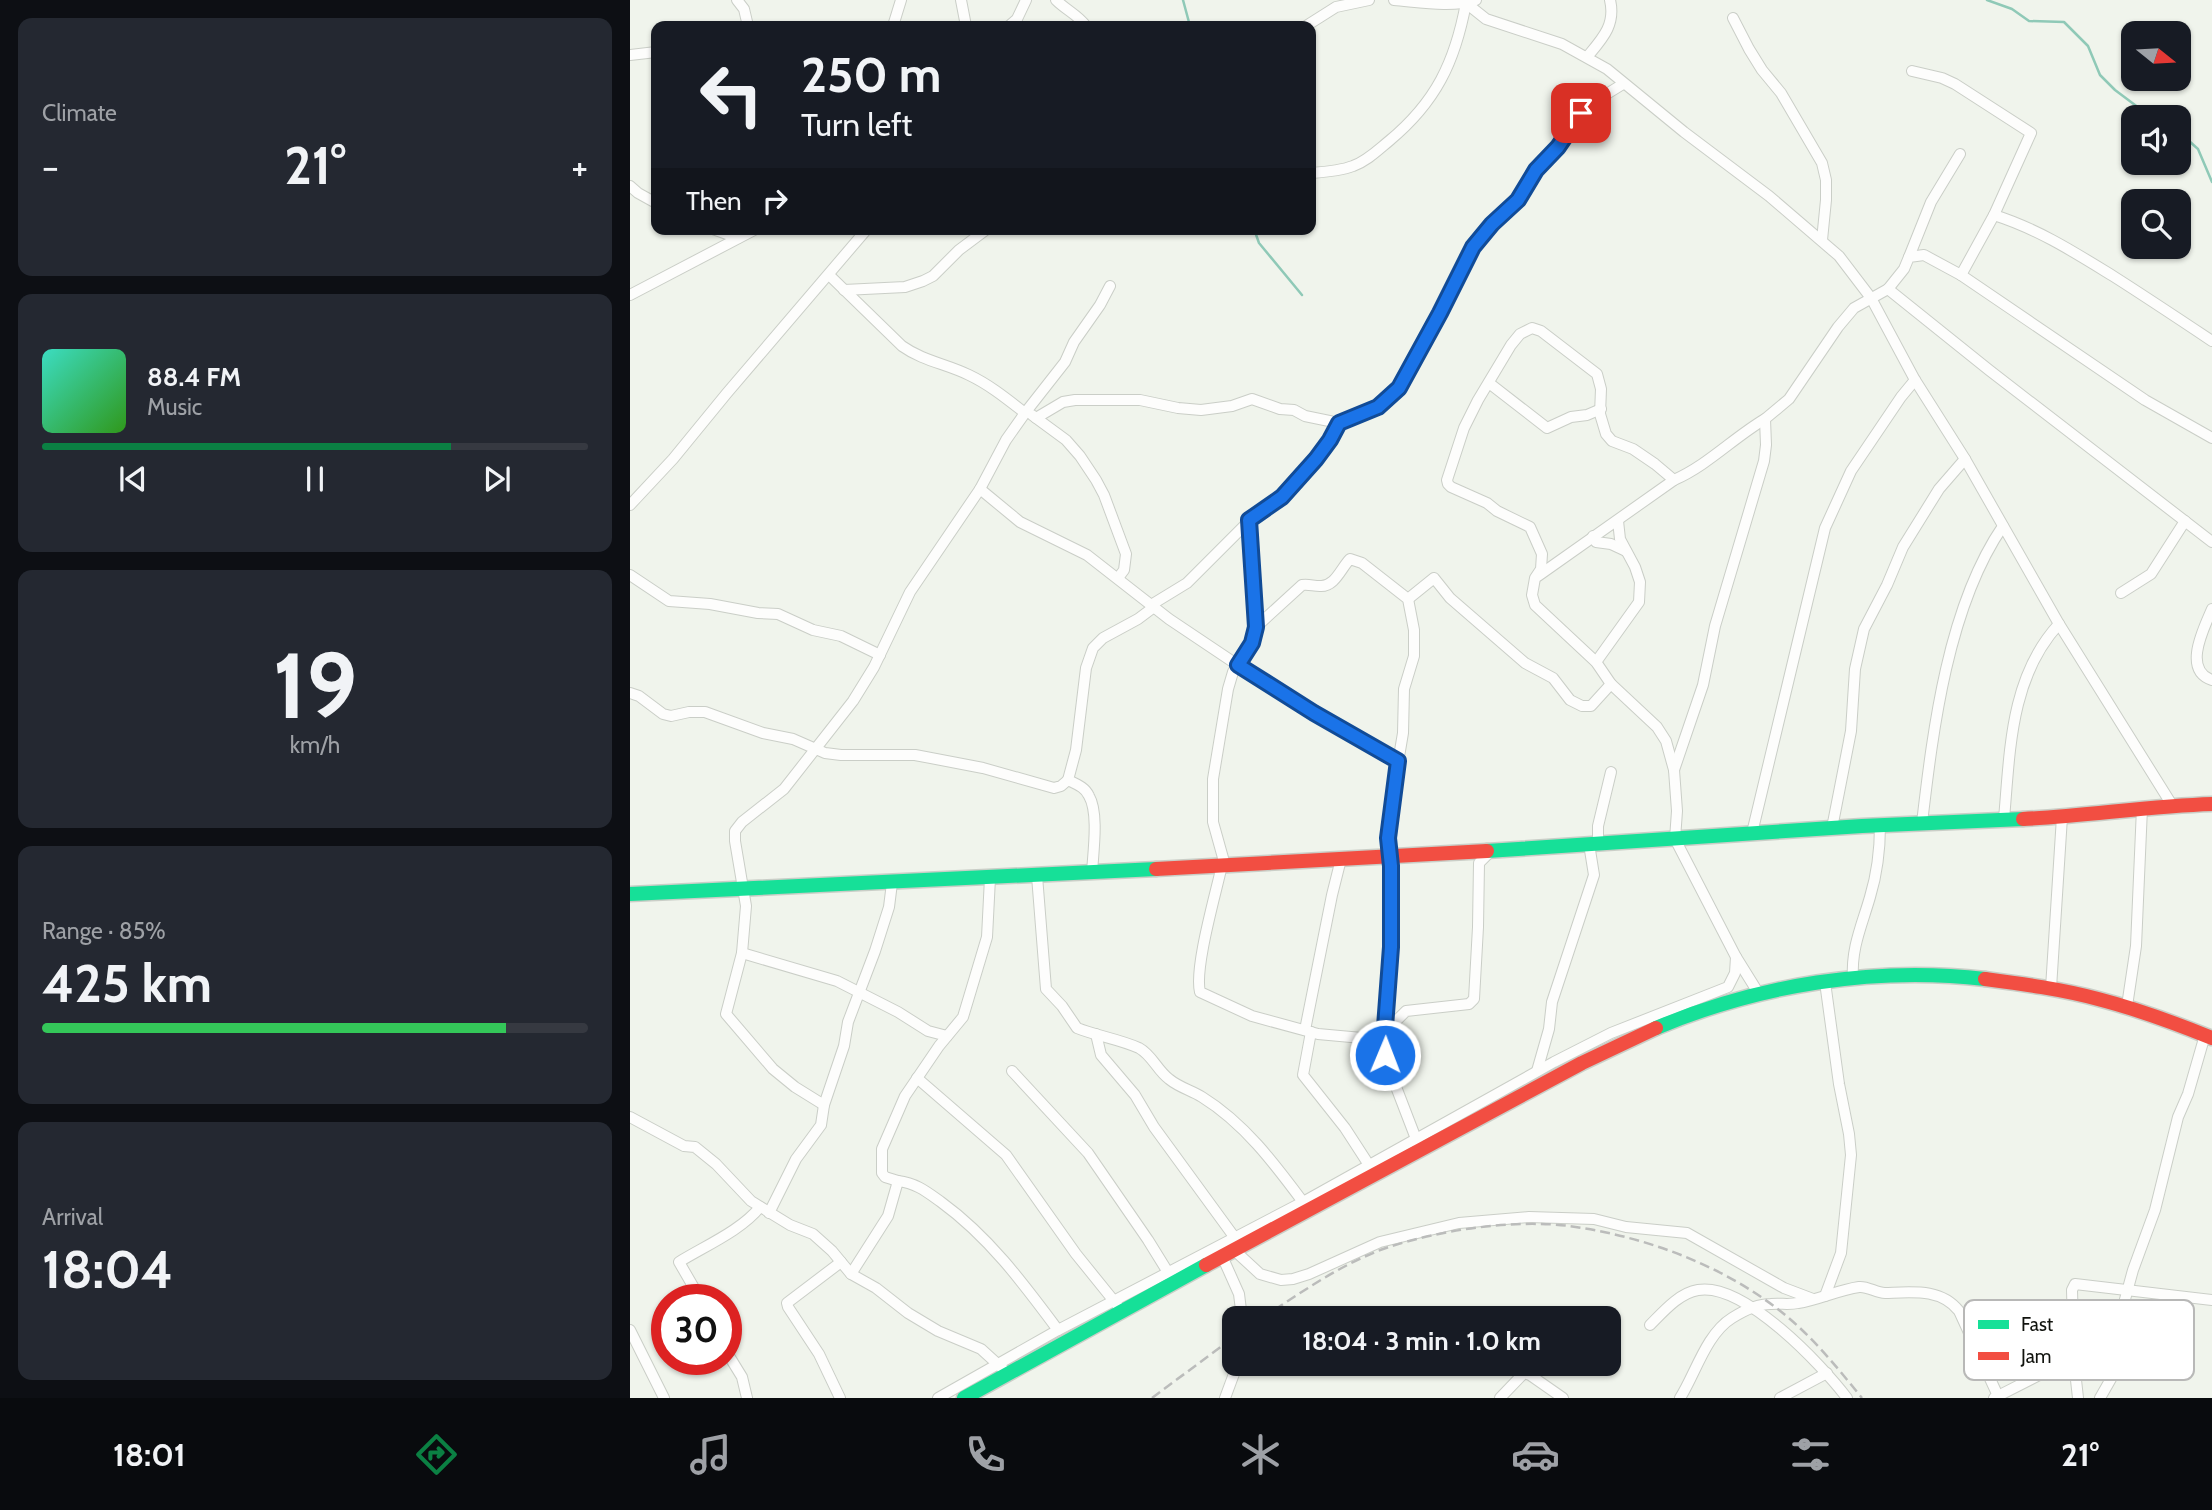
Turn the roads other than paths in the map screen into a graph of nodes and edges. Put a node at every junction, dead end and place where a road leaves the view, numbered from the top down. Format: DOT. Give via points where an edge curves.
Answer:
graph roads {
  1 [pos="737,0"];
  2 [pos="901,0"];
  3 [pos="961,0"];
  4 [pos="1026,0"];
  5 [pos="1056,0"];
  6 [pos="1369,0"];
  7 [pos="1396,0"];
  8 [pos="1610,0"];
  9 [pos="1471,1"];
  10 [pos="1733,18"];
  11 [pos="747,21"];
  12 [pos="895,21"];
  13 [pos="965,21"];
  14 [pos="1014,21"];
  15 [pos="1082,21"];
  16 [pos="1314,21"];
  17 [pos="651,53"];
  18 [pos="630,55"];
  19 [pos="1587,57"];
  20 [pos="1912,71"];
  21 [pos="1623,84"];
  22 [pos="1960,153"];
  23 [pos="1316,172"];
  24 [pos="633,192"];
  25 [pos="651,201"];
  26 [pos="1994,215"];
  27 [pos="728,235"];
  28 [pos="745,235"];
  29 [pos="862,235"];
  30 [pos="979,235"];
  31 [pos="738,239"];
  32 [pos="1822,240"];
  33 [pos="1909,257"];
  34 [pos="829,275"];
  35 [pos="1961,275"];
  36 [pos="1110,286"];
  37 [pos="1888,289"];
  38 [pos="844,290"];
  39 [pos="630,295"];
  40 [pos="1871,298"];
  41 [pos="2212,341"];
  42 [pos="1915,380"];
  43 [pos="1489,383"];
  44 [pos="1601,409"];
  45 [pos="1025,412"];
  46 [pos="1036,418"];
  47 [pos="1765,419"];
  48 [pos="1339,423"];
  49 [pos="2212,438"];
  50 [pos="1965,459"];
  51 [pos="1674,480"];
  52 [pos="980,489"];
  53 [pos="630,505"];
  54 [pos="1249,520"];
  55 [pos="1618,521"];
  56 [pos="2185,521"];
  57 [pos="2003,526"];
  58 [pos="1593,536"];
  59 [pos="2212,542"];
  60 [pos="1626,551"];
  61 [pos="630,575"];
  62 [pos="1118,578"];
  63 [pos="1535,578"];
  64 [pos="2121,593"];
  65 [pos="1408,599"];
  66 [pos="1153,606"];
  67 [pos="2212,609"];
  68 [pos="2059,624"];
  69 [pos="1256,627"];
  70 [pos="880,655"];
  71 [pos="1596,662"];
  72 [pos="1238,665"];
  73 [pos="2212,680"];
  74 [pos="1611,684"];
  75 [pos="630,693"];
  76 [pos="815,749"];
  77 [pos="1398,761"];
  78 [pos="1674,770"];
  79 [pos="1611,772"];
  80 [pos="1068,780"];
  81 [pos="2212,804"];
  82 [pos="2172,805"];
  83 [pos="2142,808"];
  84 [pos="2063,817"];
  85 [pos="2004,819"];
  86 [pos="1922,823"];
  87 [pos="1880,825"];
  88 [pos="1832,828"];
  89 [pos="1752,832"];
  90 [pos="1675,839"];
  91 [pos="1594,843"];
  92 [pos="1491,850"];
  93 [pos="1389,856"];
  94 [pos="1341,859"];
  95 [pos="1223,865"];
  96 [pos="1092,873"];
  97 [pos="1037,876"];
  98 [pos="990,878"];
  99 [pos="892,883"];
  100 [pos="745,890"];
  101 [pos="630,894"];
  102 [pos="742,953"];
  103 [pos="1736,957"];
  104 [pos="1853,978"];
  105 [pos="1825,982"];
  106 [pos="2051,988"];
  107 [pos="859,993"];
  108 [pos="1759,994"];
  109 [pos="2127,1006"];
  110 [pos="1308,1031"];
  111 [pos="1096,1034"];
  112 [pos="2210,1035"];
  113 [pos="947,1036"];
  114 [pos="1384,1036"];
  115 [pos="1012,1071"];
  116 [pos="1537,1071"];
  117 [pos="917,1078"];
  118 [pos="824,1105"];
  119 [pos="630,1117"];
  120 [pos="1418,1144"];
  121 [pos="1369,1165"];
  122 [pos="898,1181"];
  123 [pos="1303,1202"];
  124 [pos="765,1210"];
  125 [pos="1230,1248"];
  126 [pos="841,1262"];
  127 [pos="851,1274"];
  128 [pos="1169,1274"];
  129 [pos="692,1284"];
  130 [pos="2129,1289"];
  131 [pos="1825,1296"];
  132 [pos="1813,1300"];
  133 [pos="2072,1300"];
  134 [pos="2126,1300"];
  135 [pos="2212,1300"];
  136 [pos="1240,1306"];
  137 [pos="1119,1307"];
  138 [pos="1752,1307"];
  139 [pos="1964,1322"];
  140 [pos="1650,1325"];
  141 [pos="630,1330"];
  142 [pos="1058,1330"];
  143 [pos="1003,1370"];
  144 [pos="1827,1373"];
  145 [pos="740,1375"];
  146 [pos="1233,1376"];
  147 [pos="1991,1380"];
  148 [pos="2030,1380"];
  149 [pos="2076,1380"];
  150 [pos="2110,1380"];
  151 [pos="1999,1396"];
  152 [pos="664,1398"];
  153 [pos="747,1398"];
  154 [pos="840,1398"];
  155 [pos="938,1398"];
  156 [pos="964,1398"];
  157 [pos="1225,1398"];
  158 [pos="1500,1398"];
  159 [pos="1563,1398"];
  160 [pos="1680,1398"];
  161 [pos="1780,1398"];
  162 [pos="1847,1398"];
  163 [pos="2078,1398"];
  164 [pos="2100,1398"];
  1 -- 11 [label="street"];
  2 -- 12 [label="street"];
  3 -- 13 [label="street"];
  4 -- 14 [label="street"];
  5 -- 15 [label="street"];
  6 -- 16 [label="street" via="1336,7"];
  7 -- 9 [label="street"];
  8 -- 19 [label="street" via="1609,29"];
  9 -- 19 [label="street" via="1486,19 1539,35"];
  9 -- 23 [label="street" via="1449,63 1418,115 1355,166"];
  10 -- 32 [label="street" via="1822,163 1826,180"];
  17 -- 18 [label="street"];
  19 -- 21 [label="street"];
  20 -- 26 [label="street" via="1955,84 2031,133"];
  21 -- 32 [label="street"];
  21 -- 48 [label="street" via="1581,113 1518,200 1473,247 1399,388 1378,407"];
  22 -- 33 [label="street" via="1931,202"];
  24 -- 25 [label="street"];
  26 -- 35 [label="street"];
  26 -- 41 [label="street" via="2052,239"];
  27 -- 31 [label="street"];
  28 -- 31 [label="street"];
  29 -- 34 [label="street"];
  30 -- 38 [label="street" via="923,281 905,287"];
  31 -- 39 [label="street"];
  32 -- 40 [label="street"];
  33 -- 35 [label="street" via="1924,255"];
  33 -- 37 [label="street"];
  34 -- 38 [label="street"];
  34 -- 53 [label="street"];
  35 -- 49 [label="street" via="2145,400"];
  36 -- 45 [label="street" via="1065,362"];
  37 -- 40 [label="street"];
  37 -- 56 [label="street"];
  38 -- 45 [label="street" via="911,352 991,386"];
  40 -- 42 [label="street"];
  40 -- 47 [label="street" via="1854,308 1789,399"];
  42 -- 50 [label="street"];
  42 -- 89 [label="street" via="1851,471 1831,511"];
  43 -- 44 [label="street" via="1547,428"];
  43 -- 44 [label="street" via="1511,345 1532,328 1598,374"];
  43 -- 63 [label="street" via="1464,428 1448,484 1530,527 1542,554"];
  44 -- 51 [label="street" via="1612,441 1633,449"];
  45 -- 46 [label="street"];
  45 -- 52 [label="street"];
  46 -- 48 [label="street" via="1075,400 1140,400 1201,410 1252,400"];
  46 -- 62 [label="street" via="1066,440 1104,495 1126,554"];
  47 -- 51 [label="street" via="1693,472"];
  47 -- 78 [label="street" via="1764,461 1715,626 1703,685"];
  48 -- 54 [label="street" via="1316,459 1282,497"];
  50 -- 57 [label="street"];
  50 -- 88 [label="street" via="1939,489 1903,547 1864,629"];
  51 -- 55 [label="street"];
  52 -- 62 [label="street" via="1020,522 1077,548"];
  52 -- 70 [label="street" via="909,592"];
  54 -- 66 [label="street" via="1187,583"];
  54 -- 69 [label="street"];
  55 -- 58 [label="street"];
  55 -- 60 [label="street"];
  56 -- 59 [label="street"];
  56 -- 64 [label="street" via="2151,574"];
  57 -- 68 [label="street"];
  57 -- 86 [label="street" via="1980,566 1955,636 1937,713"];
  58 -- 60 [label="street" via="1596,542"];
  58 -- 63 [label="street"];
  60 -- 71 [label="street" via="1640,582 1639,602"];
  61 -- 70 [label="street" via="669,601 778,614"];
  62 -- 66 [label="street"];
  63 -- 71 [label="street" via="1535,605"];
  65 -- 69 [label="street" via="1362,563 1350,559 1328,584 1302,585"];
  65 -- 74 [label="street" via="1434,578 1451,598 1525,663 1553,678 1577,704 1594,704"];
  65 -- 77 [label="street" via="1414,648 1404,689"];
  66 -- 72 [label="street"];
  66 -- 80 [label="street" via="1093,648"];
  67 -- 73 [label="street" via="2196,654 2202,675"];
  68 -- 82 [label="street"];
  68 -- 85 [label="street" via="2031,666 2020,695"];
  69 -- 72 [label="street"];
  70 -- 76 [label="street" via="853,701"];
  71 -- 74 [label="street"];
  72 -- 77 [label="street"];
  72 -- 95 [label="street" via="1228,689 1213,779 1213,822"];
  74 -- 78 [label="street" via="1657,727 1669,747"];
  75 -- 76 [label="street" via="663,714 705,712"];
  76 -- 80 [label="street" via="841,755 915,755 1054,788"];
  76 -- 100 [label="street" via="784,789 735,831"];
  77 -- 93 [label="street"];
  78 -- 90 [label="street"];
  79 -- 91 [label="street"];
  80 -- 96 [label="street" via="1091,799"];
  81 -- 82 [label="street"];
  82 -- 83 [label="street"];
  83 -- 84 [label="street"];
  83 -- 109 [label="street" via="2136,946"];
  84 -- 85 [label="street"];
  84 -- 106 [label="street"];
  85 -- 86 [label="street"];
  86 -- 87 [label="street"];
  87 -- 88 [label="street"];
  87 -- 104 [label="street" via="1870,897 1853,952"];
  88 -- 89 [label="street"];
  89 -- 90 [label="street"];
  90 -- 91 [label="street"];
  90 -- 103 [label="street"];
  91 -- 92 [label="street"];
  91 -- 116 [label="street" via="1594,875 1552,1002"];
  92 -- 93 [label="street"];
  92 -- 114 [label="street" via="1479,863 1474,999 1469,1004 1406,1011"];
  93 -- 94 [label="street"];
  93 -- 114 [label="street" via="1391,947"];
  94 -- 95 [label="street"];
  94 -- 110 [label="street"];
  95 -- 96 [label="street"];
  95 -- 110 [label="street" via="1203,951 1199,992 1252,1016"];
  96 -- 97 [label="street"];
  97 -- 98 [label="street"];
  97 -- 111 [label="street" via="1046,989 1073,1025"];
  98 -- 99 [label="street"];
  98 -- 113 [label="street" via="987,937 963,1017"];
  99 -- 100 [label="street"];
  99 -- 107 [label="street" via="889,907"];
  100 -- 101 [label="street"];
  100 -- 102 [label="street"];
  102 -- 107 [label="street" via="837,981"];
  102 -- 118 [label="street" via="727,1009 729,1018 774,1069"];
  103 -- 108 [label="street"];
  103 -- 116 [label="street" via="1728,988 1611,1033"];
  104 -- 105 [label="street"];
  104 -- 106 [label="street" via="1947,976"];
  105 -- 108 [label="street"];
  105 -- 131 [label="street" via="1851,1155 1841,1253"];
  106 -- 109 [label="street"];
  107 -- 113 [label="street" via="928,1031"];
  107 -- 118 [label="street"];
  108 -- 120 [label="street" via="1701,1010 1640,1035"];
  109 -- 112 [label="street"];
  110 -- 114 [label="street" via="1336,1037"];
  110 -- 121 [label="street" via="1303,1075"];
  111 -- 123 [label="street" via="1145,1052 1171,1081 1202,1096 1246,1131"];
  111 -- 125 [label="street" via="1101,1055 1135,1095"];
  112 -- 130 [label="street" via="2178,1117"];
  113 -- 117 [label="street"];
  114 -- 120 [label="street" via="1388,1066"];
  115 -- 128 [label="street" via="1088,1153"];
  116 -- 120 [label="street"];
  117 -- 122 [label="street" via="882,1149 882,1172"];
  117 -- 137 [label="street" via="1006,1155"];
  118 -- 124 [label="street" via="821,1125"];
  119 -- 124 [label="street" via="684,1146 695,1147"];
  120 -- 121 [label="street"];
  120 -- 125 [label="street"];
  121 -- 123 [label="street"];
  122 -- 127 [label="street" via="888,1216"];
  122 -- 142 [label="street" via="917,1185 991,1244"];
  123 -- 125 [label="street"];
  124 -- 126 [label="street" via="813,1234"];
  124 -- 129 [label="street" via="679,1262"];
  125 -- 128 [label="street"];
  125 -- 132 [label="street" via="1260,1274 1281,1280 1309,1274 1380,1242 1459,1223 1529,1217 1594,1219 1686,1233"];
  125 -- 136 [label="street"];
  125 -- 137 [label="street"];
  126 -- 127 [label="street"];
  126 -- 154 [label="street" via="787,1303"];
  127 -- 143 [label="street" via="938,1331 981,1349"];
  128 -- 137 [label="street"];
  130 -- 133 [label="street" via="2075,1284"];
  130 -- 134 [label="street"];
  130 -- 135 [label="street"];
  131 -- 132 [label="street"];
  131 -- 139 [label="street" via="1865,1287 1883,1293 1927,1293 1952,1302"];
  132 -- 138 [label="street"];
  137 -- 142 [label="street"];
  137 -- 143 [label="street"];
  138 -- 140 [label="street" via="1719,1293 1696,1290"];
  138 -- 144 [label="street"];
  138 -- 160 [label="street" via="1720,1329"];
  141 -- 152 [label="street"];
  142 -- 143 [label="street"];
  143 -- 155 [label="street"];
  143 -- 156 [label="street"];
  144 -- 161 [label="street"];
  144 -- 162 [label="street"];
  145 -- 153 [label="street"];
  146 -- 157 [label="street"];
  147 -- 151 [label="street"];
  148 -- 151 [label="street"];
  149 -- 163 [label="street"];
  150 -- 164 [label="street"];
  158 -- 159 [label="street" via="1524,1373"];
}
